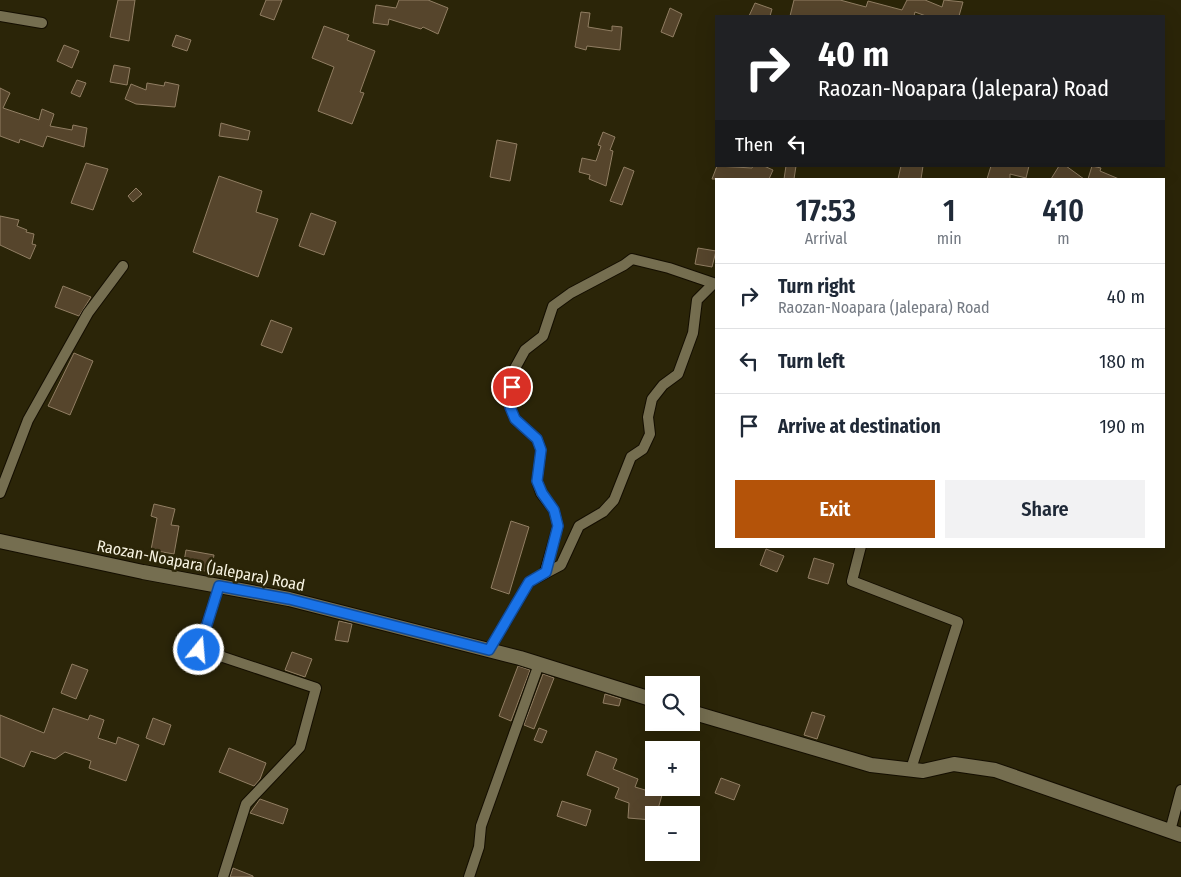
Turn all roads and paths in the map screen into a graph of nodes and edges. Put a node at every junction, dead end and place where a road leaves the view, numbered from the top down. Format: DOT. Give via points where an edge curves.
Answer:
graph roads {
  1 [pos="0,16"];
  2 [pos="42,23"];
  3 [pos="123,266"];
  4 [pos="714,284"];
  5 [pos="0,493"];
  6 [pos="0,541"];
  7 [pos="860,548"];
  8 [pos="546,572"];
  9 [pos="219,586"];
  10 [pos="489,650"];
  11 [pos="539,664"];
  12 [pos="645,697"];
  13 [pos="700,715"];
  14 [pos="911,770"];
  15 [pos="1181,790"];
  16 [pos="1175,833"];
  17 [pos="222,877"];
  18 [pos="469,877"];
  1 -- 2 [label="street"];
  3 -- 5 [label="street" via="88,313 28,420"];
  4 -- 8 [label="street" via="697,300 693,333 678,374 652,399 648,417 650,434 643,449 631,457 614,500 603,512 579,526 561,564"];
  4 -- 8 [label="street" via="632,259 553,306 543,336 525,350 514,370 510,407 515,419 537,439 541,450 537,481 554,510 558,526"];
  6 -- 9 [label="main road, Raozan-Noapara (Jalepara) Road"];
  7 -- 14 [label="street" via="852,581 958,622"];
  8 -- 10 [label="street" via="529,582"];
  9 -- 10 [label="main road, Raozan-Noapara (Jalepara) Road" via="289,599"];
  9 -- 17 [label="street" via="199,650 316,688 300,747 246,804"];
  10 -- 11 [label="main road, Raozan-Noapara (Jalepara) Road"];
  11 -- 12 [label="main road, Raozan-Noapara (Jalepara) Road"];
  11 -- 18 [label="street" via="481,826 479,847"];
  13 -- 14 [label="main road" via="871,765"];
  14 -- 16 [label="main road" via="923,771 954,764 995,770"];
  15 -- 16 [label="street"];
}
